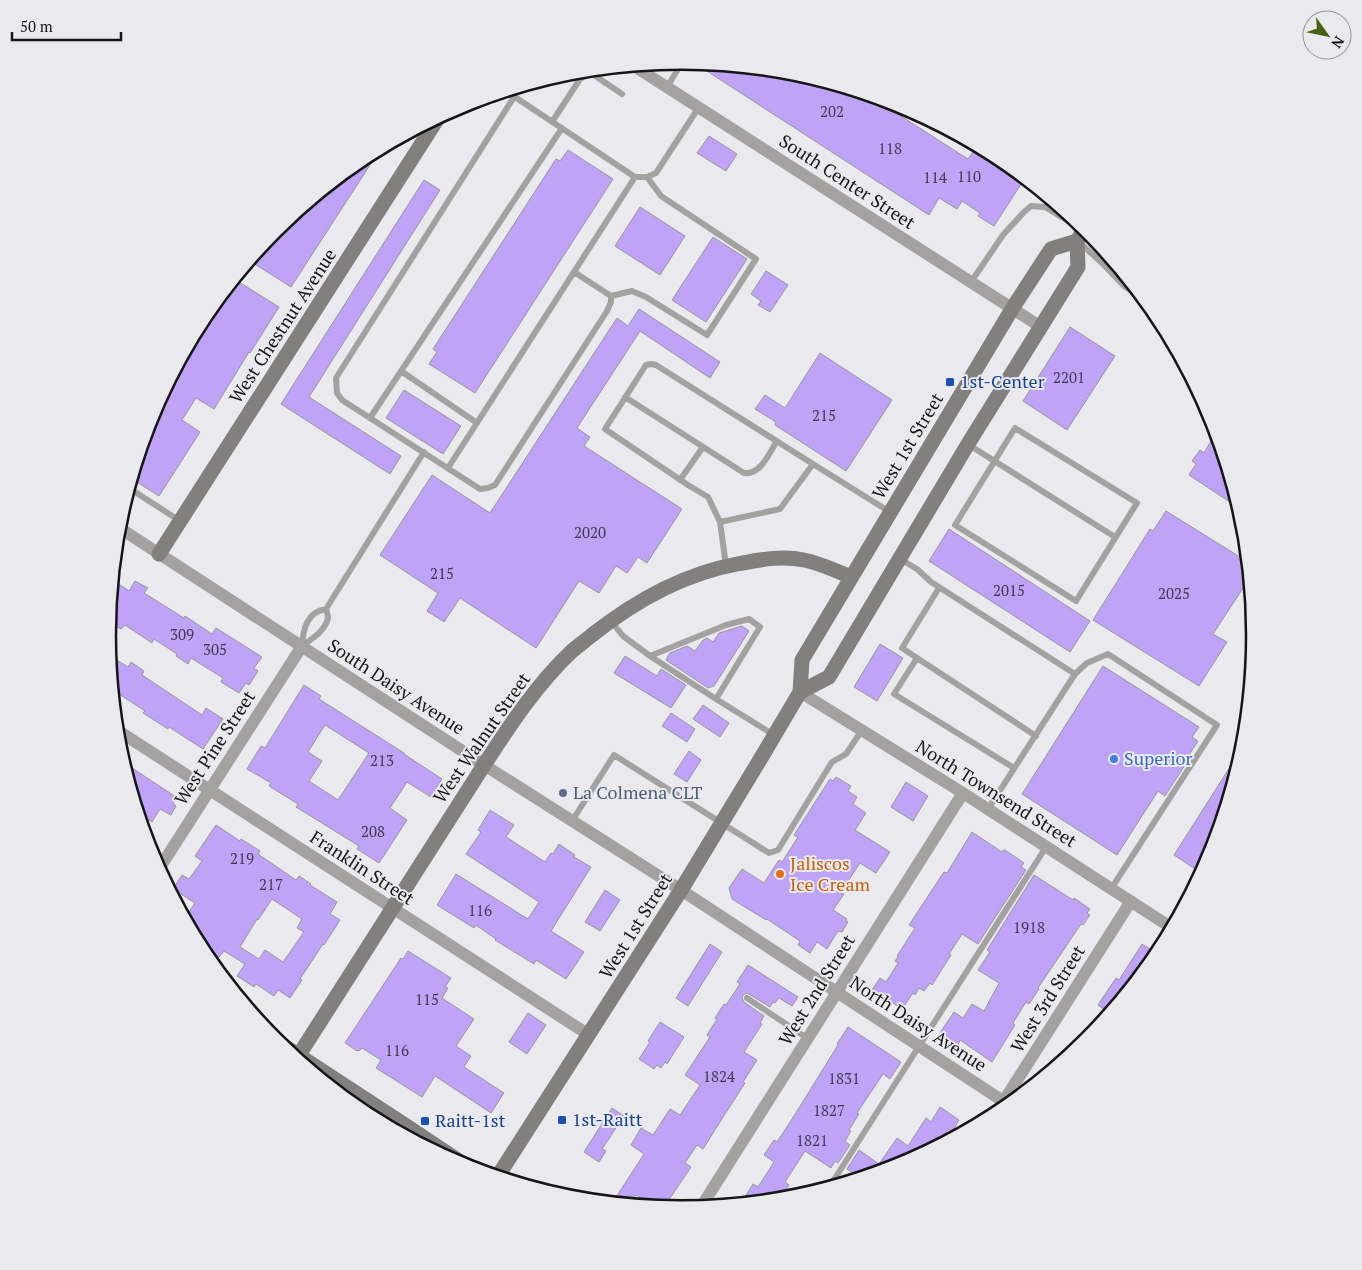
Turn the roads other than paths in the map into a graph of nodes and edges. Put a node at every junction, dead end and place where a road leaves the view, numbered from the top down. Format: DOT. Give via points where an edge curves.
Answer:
graph roads {
  1 [pos="677,70"];
  2 [pos="642,71"];
  3 [pos="597,77"];
  4 [pos="580,80"];
  5 [pos="667,87"];
  6 [pos="622,94"];
  7 [pos="514,97"];
  8 [pos="698,107"];
  9 [pos="552,122"];
  10 [pos="562,128"];
  11 [pos="426,131"];
  12 [pos="635,177"];
  13 [pos="647,177"];
  14 [pos="1069,224"];
  15 [pos="1080,234"];
  16 [pos="1082,236"];
  17 [pos="1090,244"];
  18 [pos="574,272"];
  19 [pos="971,282"];
  20 [pos="1126,287"];
  21 [pos="611,296"];
  22 [pos="1012,309"];
  23 [pos="1040,327"];
  24 [pos="401,371"];
  25 [pos="624,397"];
  26 [pos="370,418"];
  27 [pos="478,422"];
  28 [pos="777,441"];
  29 [pos="968,444"];
  30 [pos="703,447"];
  31 [pos="424,452"];
  32 [pos="995,461"];
  33 [pos="813,464"];
  34 [pos="448,468"];
  35 [pos="680,480"];
  36 [pos="134,492"];
  37 [pos="890,512"];
  38 [pos="180,521"];
  39 [pos="720,522"];
  40 [pos="126,532"];
  41 [pos="1116,537"];
  42 [pos="159,554"];
  43 [pos="899,559"];
  44 [pos="726,566"];
  45 [pos="851,577"];
  46 [pos="939,588"];
  47 [pos="326,609"];
  48 [pos="611,621"];
  49 [pos="302,646"];
  50 [pos="650,656"];
  51 [pos="917,658"];
  52 [pos="1075,674"];
  53 [pos="800,692"];
  54 [pos="716,698"];
  55 [pos="862,730"];
  56 [pos="125,735"];
  57 [pos="774,735"];
  58 [pos="1036,736"];
  59 [pos="484,765"];
  60 [pos="1014,768"];
  61 [pos="209,790"];
  62 [pos="963,793"];
  63 [pos="988,809"];
  64 [pos="572,821"];
  65 [pos="722,824"];
  66 [pos="1046,847"];
  67 [pos="163,861"];
  68 [pos="1112,889"];
  69 [pos="681,890"];
  70 [pos="1131,901"];
  71 [pos="392,908"];
  72 [pos="1166,924"];
  73 [pos="836,992"];
  74 [pos="747,998"];
  75 [pos="589,1035"];
  76 [pos="807,1038"];
  77 [pos="920,1046"];
  78 [pos="300,1053"];
  79 [pos="1013,1092"];
  80 [pos="1002,1100"];
  81 [pos="365,1104"];
  82 [pos="400,1125"];
  83 [pos="501,1171"];
  84 [pos="835,1179"];
  85 [pos="706,1199"];
  1 -- 5 [label="lane"];
  2 -- 5 [label="street, South Center Street"];
  3 -- 6 [label="lane"];
  4 -- 9 [label="lane"];
  5 -- 8 [label="street, South Center Street"];
  7 -- 9 [label="lane"];
  7 -- 26 [label="lane" via="336,378 337,392 342,400"];
  8 -- 13 [label="lane" via="656,172"];
  8 -- 19 [label="street, South Center Street"];
  9 -- 10 [label="lane"];
  10 -- 12 [label="lane"];
  10 -- 24 [label="lane"];
  11 -- 38 [label="main road, West Chestnut Avenue"];
  12 -- 13 [label="lane"];
  12 -- 18 [label="lane"];
  13 -- 21 [label="lane" via="661,196 756,259 707,335 632,291"];
  14 -- 19 [label="lane" via="1045,207 1031,206 1003,235"];
  15 -- 22 [label="main road, West 1st Street" via="1051,249"];
  16 -- 23 [label="main road" via="1078,267"];
  17 -- 20 [label="lane" via="1103,264"];
  18 -- 21 [label="lane"];
  18 -- 27 [label="lane"];
  19 -- 22 [label="street, South Center Street"];
  21 -- 34 [label="lane" via="607,311 494,485 480,489"];
  22 -- 23 [label="street, South Center Street"];
  22 -- 37 [label="main road, West 1st Street"];
  23 -- 29 [label="main road"];
  24 -- 26 [label="lane"];
  24 -- 27 [label="lane"];
  25 -- 28 [label="lane" via="646,365 656,365"];
  25 -- 30 [label="lane"];
  25 -- 35 [label="lane" via="604,429"];
  26 -- 31 [label="lane"];
  27 -- 34 [label="lane"];
  28 -- 30 [label="lane" via="758,470 750,474"];
  28 -- 33 [label="lane"];
  29 -- 32 [label="lane"];
  29 -- 43 [label="main road"];
  30 -- 35 [label="lane"];
  31 -- 34 [label="lane"];
  31 -- 47 [label="lane"];
  32 -- 41 [label="lane"];
  32 -- 41 [label="lane" via="1015,428 1137,503"];
  32 -- 41 [label="lane" via="955,526 1076,601"];
  33 -- 37 [label="lane"];
  33 -- 39 [label="lane" via="780,509"];
  35 -- 39 [label="lane" via="708,497"];
  36 -- 38 [label="lane"];
  37 -- 45 [label="main road, West 1st Street"];
  38 -- 42 [label="main road, West Chestnut Avenue"];
  39 -- 44 [label="lane"];
  40 -- 42 [label="street, South Daisy Avenue"];
  42 -- 49 [label="street, South Daisy Avenue"];
  43 -- 46 [label="lane"];
  43 -- 53 [label="main road" via="829,677"];
  44 -- 45 [label="main road, West Walnut Street" via="787,558 804,560"];
  44 -- 48 [label="main road, West Walnut Street" via="695,574 630,607"];
  45 -- 53 [label="main road, West 1st Street" via="802,660"];
  46 -- 51 [label="lane" via="902,648"];
  46 -- 52 [label="lane"];
  47 -- 49 [label="lane" via="328,618 324,625 316,637"];
  47 -- 49 [label="lane" via="311,617 303,630"];
  48 -- 50 [label="lane" via="623,636"];
  48 -- 59 [label="main road, West Walnut Street" via="572,651 539,687"];
  49 -- 59 [label="street, South Daisy Avenue"];
  49 -- 61 [label="street, West Pine Street"];
  50 -- 54 [label="lane"];
  50 -- 54 [label="lane" via="749,619 760,627"];
  51 -- 58 [label="lane"];
  51 -- 60 [label="lane" via="894,694"];
  52 -- 58 [label="lane"];
  52 -- 68 [label="lane" via="1087,663 1108,654 1217,725"];
  53 -- 55 [label="street, North Townsend Street"];
  53 -- 57 [label="main road, West 1st Street"];
  54 -- 57 [label="lane"];
  55 -- 62 [label="street, North Townsend Street"];
  55 -- 65 [label="lane" via="846,754 832,762 778,850 769,853"];
  56 -- 61 [label="street, Franklin Street"];
  57 -- 65 [label="main road, West 1st Street"];
  58 -- 60 [label="lane"];
  59 -- 64 [label="street, South Daisy Avenue"];
  59 -- 71 [label="main road, West Walnut Street"];
  60 -- 63 [label="lane"];
  61 -- 67 [label="street, West Pine Street"];
  61 -- 71 [label="street, Franklin Street"];
  62 -- 63 [label="street, North Townsend Street"];
  62 -- 73 [label="street, West 2nd Street"];
  63 -- 66 [label="street, North Townsend Street"];
  64 -- 65 [label="lane" via="614,755"];
  64 -- 69 [label="street, South Daisy Avenue"];
  65 -- 69 [label="main road, West 1st Street"];
  66 -- 68 [label="street, North Townsend Street"];
  66 -- 77 [label="lane"];
  68 -- 70 [label="street, North Townsend Street"];
  69 -- 73 [label="street, North Daisy Avenue"];
  69 -- 75 [label="main road, West 1st Street"];
  70 -- 72 [label="street, North Townsend Street"];
  70 -- 79 [label="street, West 3rd Street"];
  71 -- 75 [label="street, Franklin Street"];
  71 -- 78 [label="main road, West Walnut Street"];
  73 -- 76 [label="street, West 2nd Street"];
  73 -- 77 [label="street, North Daisy Avenue"];
  74 -- 76 [label="lane"];
  75 -- 83 [label="main road, West 1st Street"];
  76 -- 85 [label="street, West 2nd Street"];
  77 -- 80 [label="street, North Daisy Avenue"];
  77 -- 84 [label="lane"];
  81 -- 82 [label="main road"];
}
